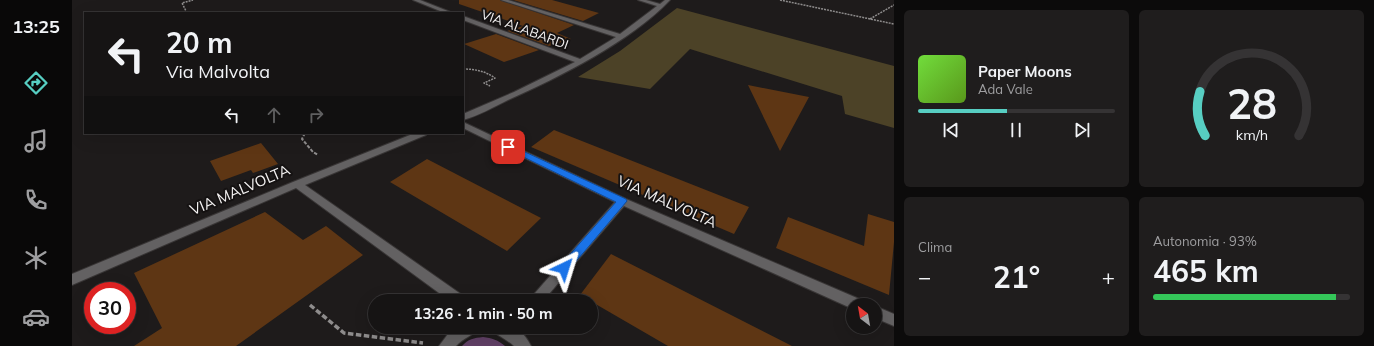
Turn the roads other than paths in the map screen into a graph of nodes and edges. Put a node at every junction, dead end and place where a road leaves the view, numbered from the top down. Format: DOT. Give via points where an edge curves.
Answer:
graph roads {
  1 [pos="415,0"];
  2 [pos="502,0"];
  3 [pos="640,0"];
  4 [pos="668,0"];
  5 [pos="662,6"];
  6 [pos="447,12"];
  7 [pos="464,18"];
  8 [pos="620,36"];
  9 [pos="579,61"];
  10 [pos="464,116"];
  11 [pos="464,125"];
  12 [pos="421,134"];
  13 [pos="297,184"];
  14 [pos="622,201"];
  15 [pos="72,280"];
  16 [pos="450,294"];
  17 [pos="541,294"];
  18 [pos="846,299"];
  19 [pos="882,315"];
  20 [pos="894,320"];
  21 [pos="458,334"];
  22 [pos="513,334"];
  23 [pos="447,346"];
  24 [pos="523,346"];
  1 -- 6 [label="street"];
  2 -- 8 [label="street"];
  3 -- 5 [label="street"];
  4 -- 5 [label="street"];
  5 -- 8 [label="street"];
  7 -- 9 [label="street, VIA ALABARDI"];
  8 -- 9 [label="street"];
  9 -- 10 [label="street" via="511,96"];
  11 -- 14 [label="street, VIA MALVOLTA"];
  12 -- 13 [label="street, VIA MALVOLTA"];
  13 -- 15 [label="street, VIA MALVOLTA"];
  13 -- 16 [label="street"];
  14 -- 17 [label="street"];
  14 -- 18 [label="street, VIA MALVOLTA"];
  19 -- 20 [label="street"];
  21 -- 23 [label="street"];
  22 -- 24 [label="street"];
}
